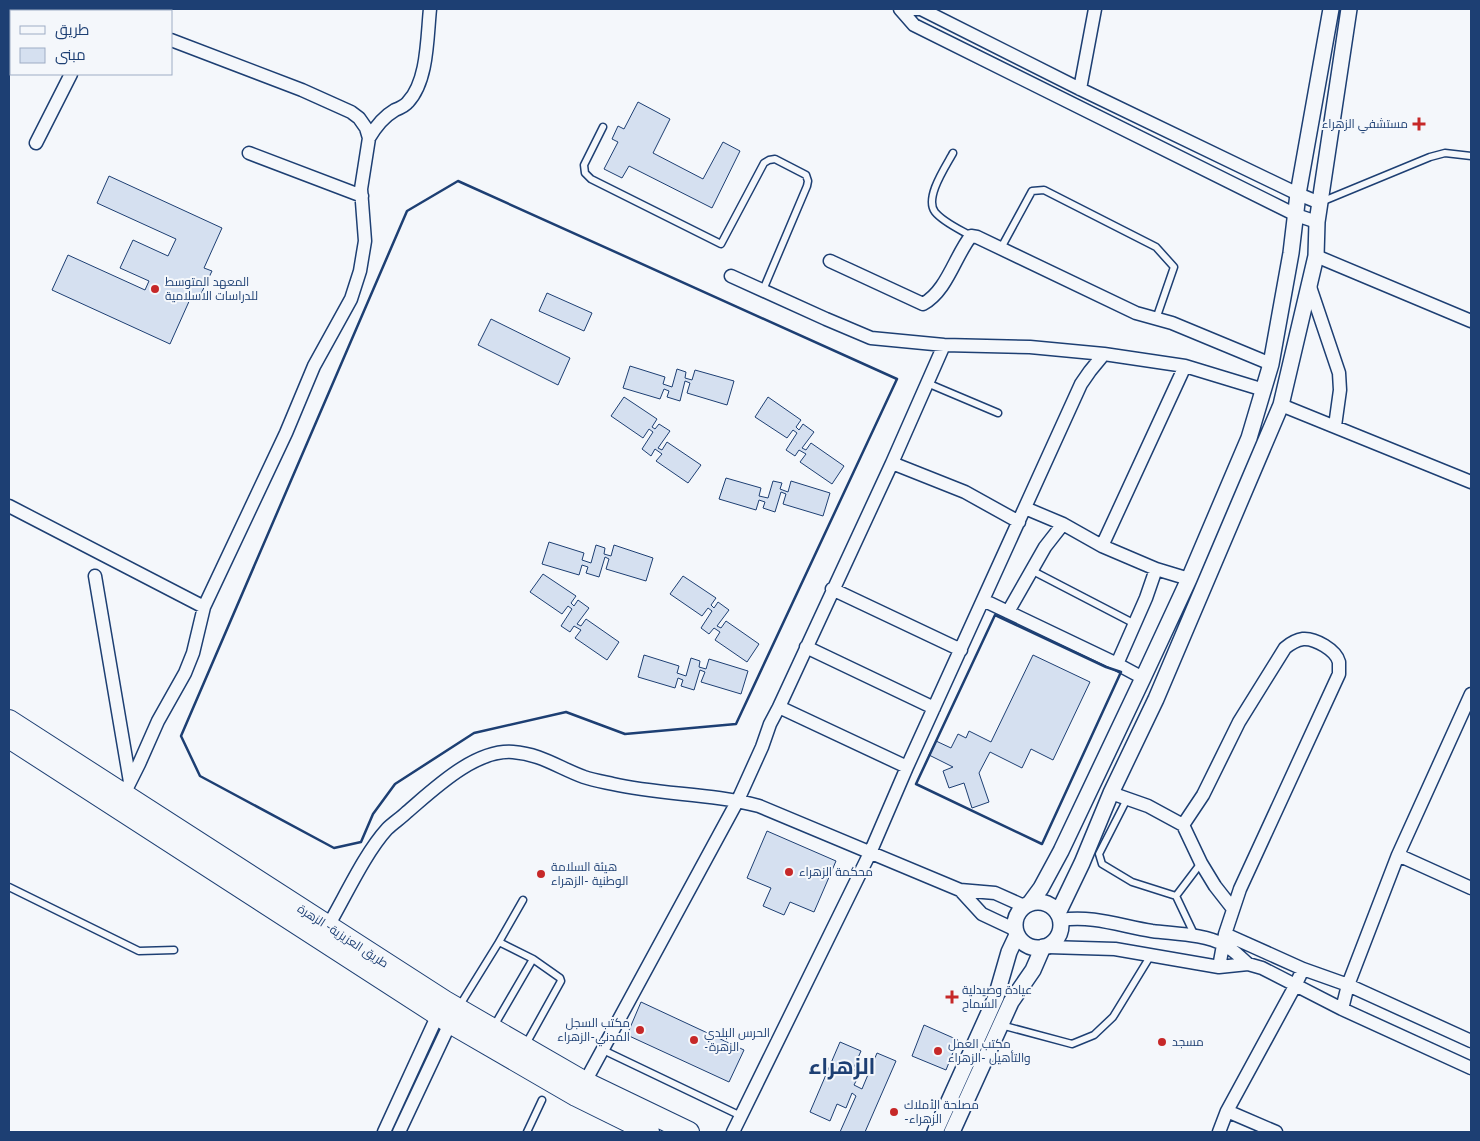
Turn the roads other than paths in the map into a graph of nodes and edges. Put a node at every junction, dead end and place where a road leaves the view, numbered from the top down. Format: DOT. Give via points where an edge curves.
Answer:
graph roads {
  1 [pos="430,9"];
  2 [pos="900,9"];
  3 [pos="915,9"];
  4 [pos="921,9"];
  5 [pos="1095,9"];
  6 [pos="1331,9"];
  7 [pos="1348,9"];
  8 [pos="914,25"];
  9 [pos="172,40"];
  10 [pos="70,75"];
  11 [pos="1080,90"];
  12 [pos="604,127"];
  13 [pos="369,138"];
  14 [pos="36,143"];
  15 [pos="249,153"];
  16 [pos="953,153"];
  17 [pos="1471,156"];
  18 [pos="1298,194"];
  19 [pos="362,196"];
  20 [pos="1320,203"];
  21 [pos="1296,215"];
  22 [pos="1317,222"];
  23 [pos="971,236"];
  24 [pos="1000,248"];
  25 [pos="1316,256"];
  26 [pos="830,261"];
  27 [pos="731,276"];
  28 [pos="1309,284"];
  29 [pos="763,290"];
  30 [pos="1156,319"];
  31 [pos="1471,321"];
  32 [pos="944,344"];
  33 [pos="1104,354"];
  34 [pos="1271,364"];
  35 [pos="1185,366"];
  36 [pos="927,383"];
  37 [pos="1264,390"];
  38 [pos="1281,406"];
  39 [pos="998,413"];
  40 [pos="1335,426"];
  41 [pos="892,463"];
  42 [pos="1471,482"];
  43 [pos="9,506"];
  44 [pos="1025,508"];
  45 [pos="1019,522"];
  46 [pos="1063,524"];
  47 [pos="1102,546"];
  48 [pos="1156,569"];
  49 [pos="1031,570"];
  50 [pos="95,576"];
  51 [pos="1189,579"];
  52 [pos="832,589"];
  53 [pos="984,600"];
  54 [pos="204,607"];
  55 [pos="1008,612"];
  56 [pos="1135,624"];
  57 [pos="806,647"];
  58 [pos="961,650"];
  59 [pos="1117,664"];
  60 [pos="1143,678"];
  61 [pos="1471,694"];
  62 [pos="779,707"];
  63 [pos="934,708"];
  64 [pos="9,720"];
  65 [pos="9,738"];
  66 [pos="908,767"];
  67 [pos="1111,793"];
  68 [pos="124,795"];
  69 [pos="1127,798"];
  70 [pos="738,800"];
  71 [pos="1183,825"];
  72 [pos="870,853"];
  73 [pos="1398,855"];
  74 [pos="1201,863"];
  75 [pos="9,888"];
  76 [pos="1471,888"];
  77 [pos="960,890"];
  78 [pos="1176,896"];
  79 [pos="523,900"];
  80 [pos="1027,904"];
  81 [pos="1233,909"];
  82 [pos="1059,917"];
  83 [pos="328,926"];
  84 [pos="1016,933"];
  85 [pos="1195,937"];
  86 [pos="1225,939"];
  87 [pos="499,942"];
  88 [pos="1046,947"];
  89 [pos="174,950"];
  90 [pos="1151,955"];
  91 [pos="533,959"];
  92 [pos="1248,964"];
  93 [pos="1219,967"];
  94 [pos="1303,969"];
  95 [pos="1348,985"];
  96 [pos="1295,986"];
  97 [pos="1342,1010"];
  98 [pos="447,1012"];
  99 [pos="1001,1025"];
  100 [pos="492,1029"];
  101 [pos="1471,1041"];
  102 [pos="524,1048"];
  103 [pos="602,1050"];
  104 [pos="1471,1068"];
  105 [pos="585,1082"];
  106 [pos="542,1100"];
  107 [pos="1227,1111"];
  108 [pos="741,1116"];
  109 [pos="384,1132"];
  110 [pos="399,1132"];
  111 [pos="527,1132"];
  112 [pos="649,1132"];
  113 [pos="688,1132"];
  114 [pos="733,1132"];
  115 [pos="934,1132"];
  116 [pos="952,1132"];
  117 [pos="1219,1132"];
  118 [pos="1276,1132"];
  1 -- 13 [label="street" via="424,68 415,93 407,104 380,121"];
  2 -- 8 [label="street"];
  3 -- 4 [label="street"];
  4 -- 8 [label="street"];
  4 -- 11 [label="street"];
  5 -- 11 [label="street"];
  6 -- 18 [label="street"];
  7 -- 20 [label="street"];
  8 -- 21 [label="street"];
  9 -- 13 [label="street" via="351,112 366,128"];
  10 -- 14 [label="street"];
  11 -- 18 [label="street"];
  12 -- 29 [label="lane" via="584,165 585,173 591,179 721,244 764,163 775,159 806,175 807,186"];
  13 -- 19 [label="street"];
  15 -- 19 [label="street"];
  16 -- 23 [label="lane" via="931,204 944,220"];
  17 -- 20 [label="lane" via="1445,153 1430,157"];
  18 -- 20 [label="street"];
  18 -- 21 [label="street"];
  19 -- 54 [label="street" via="364,241 352,299 314,366"];
  20 -- 22 [label="street"];
  21 -- 22 [label="street"];
  21 -- 34 [label="street"];
  22 -- 25 [label="street"];
  23 -- 24 [label="street"];
  23 -- 26 [label="street" via="954,267 930,300 923,304"];
  24 -- 30 [label="street" via="1136,313"];
  24 -- 30 [label="lane" via="1032,191 1044,190 1156,247 1171,262 1174,267"];
  25 -- 28 [label="street"];
  25 -- 31 [label="street"];
  27 -- 29 [label="street"];
  28 -- 38 [label="street"];
  28 -- 40 [label="street" via="1339,373"];
  29 -- 32 [label="street" via="871,338"];
  30 -- 34 [label="street"];
  32 -- 33 [label="street"];
  32 -- 36 [label="street"];
  33 -- 35 [label="street"];
  33 -- 44 [label="street" via="1081,384"];
  34 -- 37 [label="street"];
  35 -- 37 [label="street"];
  35 -- 47 [label="street"];
  36 -- 39 [label="lane"];
  36 -- 41 [label="street"];
  37 -- 51 [label="street" via="1249,438"];
  38 -- 40 [label="street"];
  38 -- 67 [label="street" via="1160,690"];
  40 -- 42 [label="street"];
  41 -- 45 [label="street" via="965,492"];
  41 -- 52 [label="street"];
  43 -- 54 [label="street"];
  44 -- 45 [label="street"];
  44 -- 46 [label="street"];
  45 -- 53 [label="street"];
  46 -- 47 [label="street"];
  46 -- 49 [label="street"];
  47 -- 48 [label="street"];
  48 -- 51 [label="street"];
  48 -- 56 [label="street"];
  49 -- 55 [label="street"];
  49 -- 56 [label="lane"];
  50 -- 68 [label="street"];
  51 -- 60 [label="street"];
  52 -- 57 [label="street"];
  52 -- 58 [label="street"];
  53 -- 55 [label="street"];
  53 -- 58 [label="street"];
  54 -- 68 [label="street" via="188,666"];
  55 -- 59 [label="street"];
  56 -- 59 [label="street"];
  57 -- 62 [label="street"];
  57 -- 63 [label="street"];
  58 -- 63 [label="street"];
  59 -- 60 [label="street"];
  60 -- 80 [label="street" via="1061,851 1041,888"];
  61 -- 73 [label="street"];
  62 -- 66 [label="street"];
  62 -- 70 [label="street"];
  63 -- 66 [label="street"];
  64 -- 68 [label="main road, طريق العزيزية- الزهرة"];
  65 -- 68 [label="main road, طريق العزيزية- الزهرة"];
  66 -- 72 [label="street"];
  67 -- 69 [label="street"];
  67 -- 82 [label="street"];
  68 -- 83 [label="main road, طريق العزيزية- الزهرة"];
  68 -- 98 [label="main road, طريق العزيزية- الزهرة"];
  69 -- 71 [label="street"];
  69 -- 78 [label="lane" via="1100,854 1102,864 1132,882"];
  70 -- 72 [label="street"];
  70 -- 83 [label="street" via="631,788 584,777 536,755 491,754 450,778 387,829 370,852"];
  70 -- 103 [label="street"];
  71 -- 74 [label="street"];
  71 -- 81 [label="street" via="1203,795 1239,722 1285,648 1292,642 1305,639 1330,649 1338,661 1338,674"];
  72 -- 77 [label="street"];
  72 -- 108 [label="street"];
  73 -- 76 [label="street"];
  73 -- 95 [label="street"];
  74 -- 78 [label="lane"];
  74 -- 81 [label="street"];
  75 -- 89 [label="lane" via="140,951"];
  77 -- 80 [label="street" via="995,893"];
  77 -- 84 [label="street" via="982,914"];
  78 -- 85 [label="lane"];
  79 -- 87 [label="lane"];
  80 -- 82 [label="street" via="1046,903"];
  80 -- 84 [label="street" via="1017,915"];
  81 -- 86 [label="street"];
  82 -- 85 [label="street" via="1091,919"];
  82 -- 88 [label="street" via="1058,937"];
  83 -- 98 [label="main road, طريق العزيزية- الزهرة"];
  84 -- 88 [label="street" via="1028,946"];
  84 -- 115 [label="street" via="996,997"];
  85 -- 86 [label="street"];
  86 -- 92 [label="street"];
  86 -- 93 [label="street"];
  86 -- 94 [label="street"];
  87 -- 91 [label="lane"];
  87 -- 98 [label="lane"];
  88 -- 90 [label="street" via="1115,949"];
  88 -- 99 [label="street" via="1011,1002"];
  90 -- 93 [label="street"];
  90 -- 99 [label="lane" via="1112,1017 1094,1035 1072,1044"];
  91 -- 100 [label="lane"];
  91 -- 102 [label="lane" via="561,982"];
  92 -- 93 [label="street"];
  92 -- 96 [label="street"];
  94 -- 95 [label="street"];
  94 -- 96 [label="street"];
  95 -- 97 [label="street"];
  95 -- 101 [label="street"];
  96 -- 97 [label="street"];
  96 -- 107 [label="street"];
  97 -- 104 [label="street"];
  98 -- 100 [label="main road, طريق العزيزية- الزهرة"];
  98 -- 109 [label="street"];
  98 -- 110 [label="street"];
  98 -- 112 [label="main road, طريق العزيزية- الزهرة" via="576,1096"];
  99 -- 116 [label="street"];
  100 -- 102 [label="main road, طريق العزيزية- الزهرة"];
  102 -- 105 [label="main road, طريق العزيزية- الزهرة"];
  103 -- 105 [label="street"];
  103 -- 108 [label="lane"];
  105 -- 113 [label="main road, طريق العزيزية- الزهرة"];
  106 -- 111 [label="lane"];
  107 -- 117 [label="street"];
  107 -- 118 [label="street"];
  108 -- 114 [label="street"];
}
